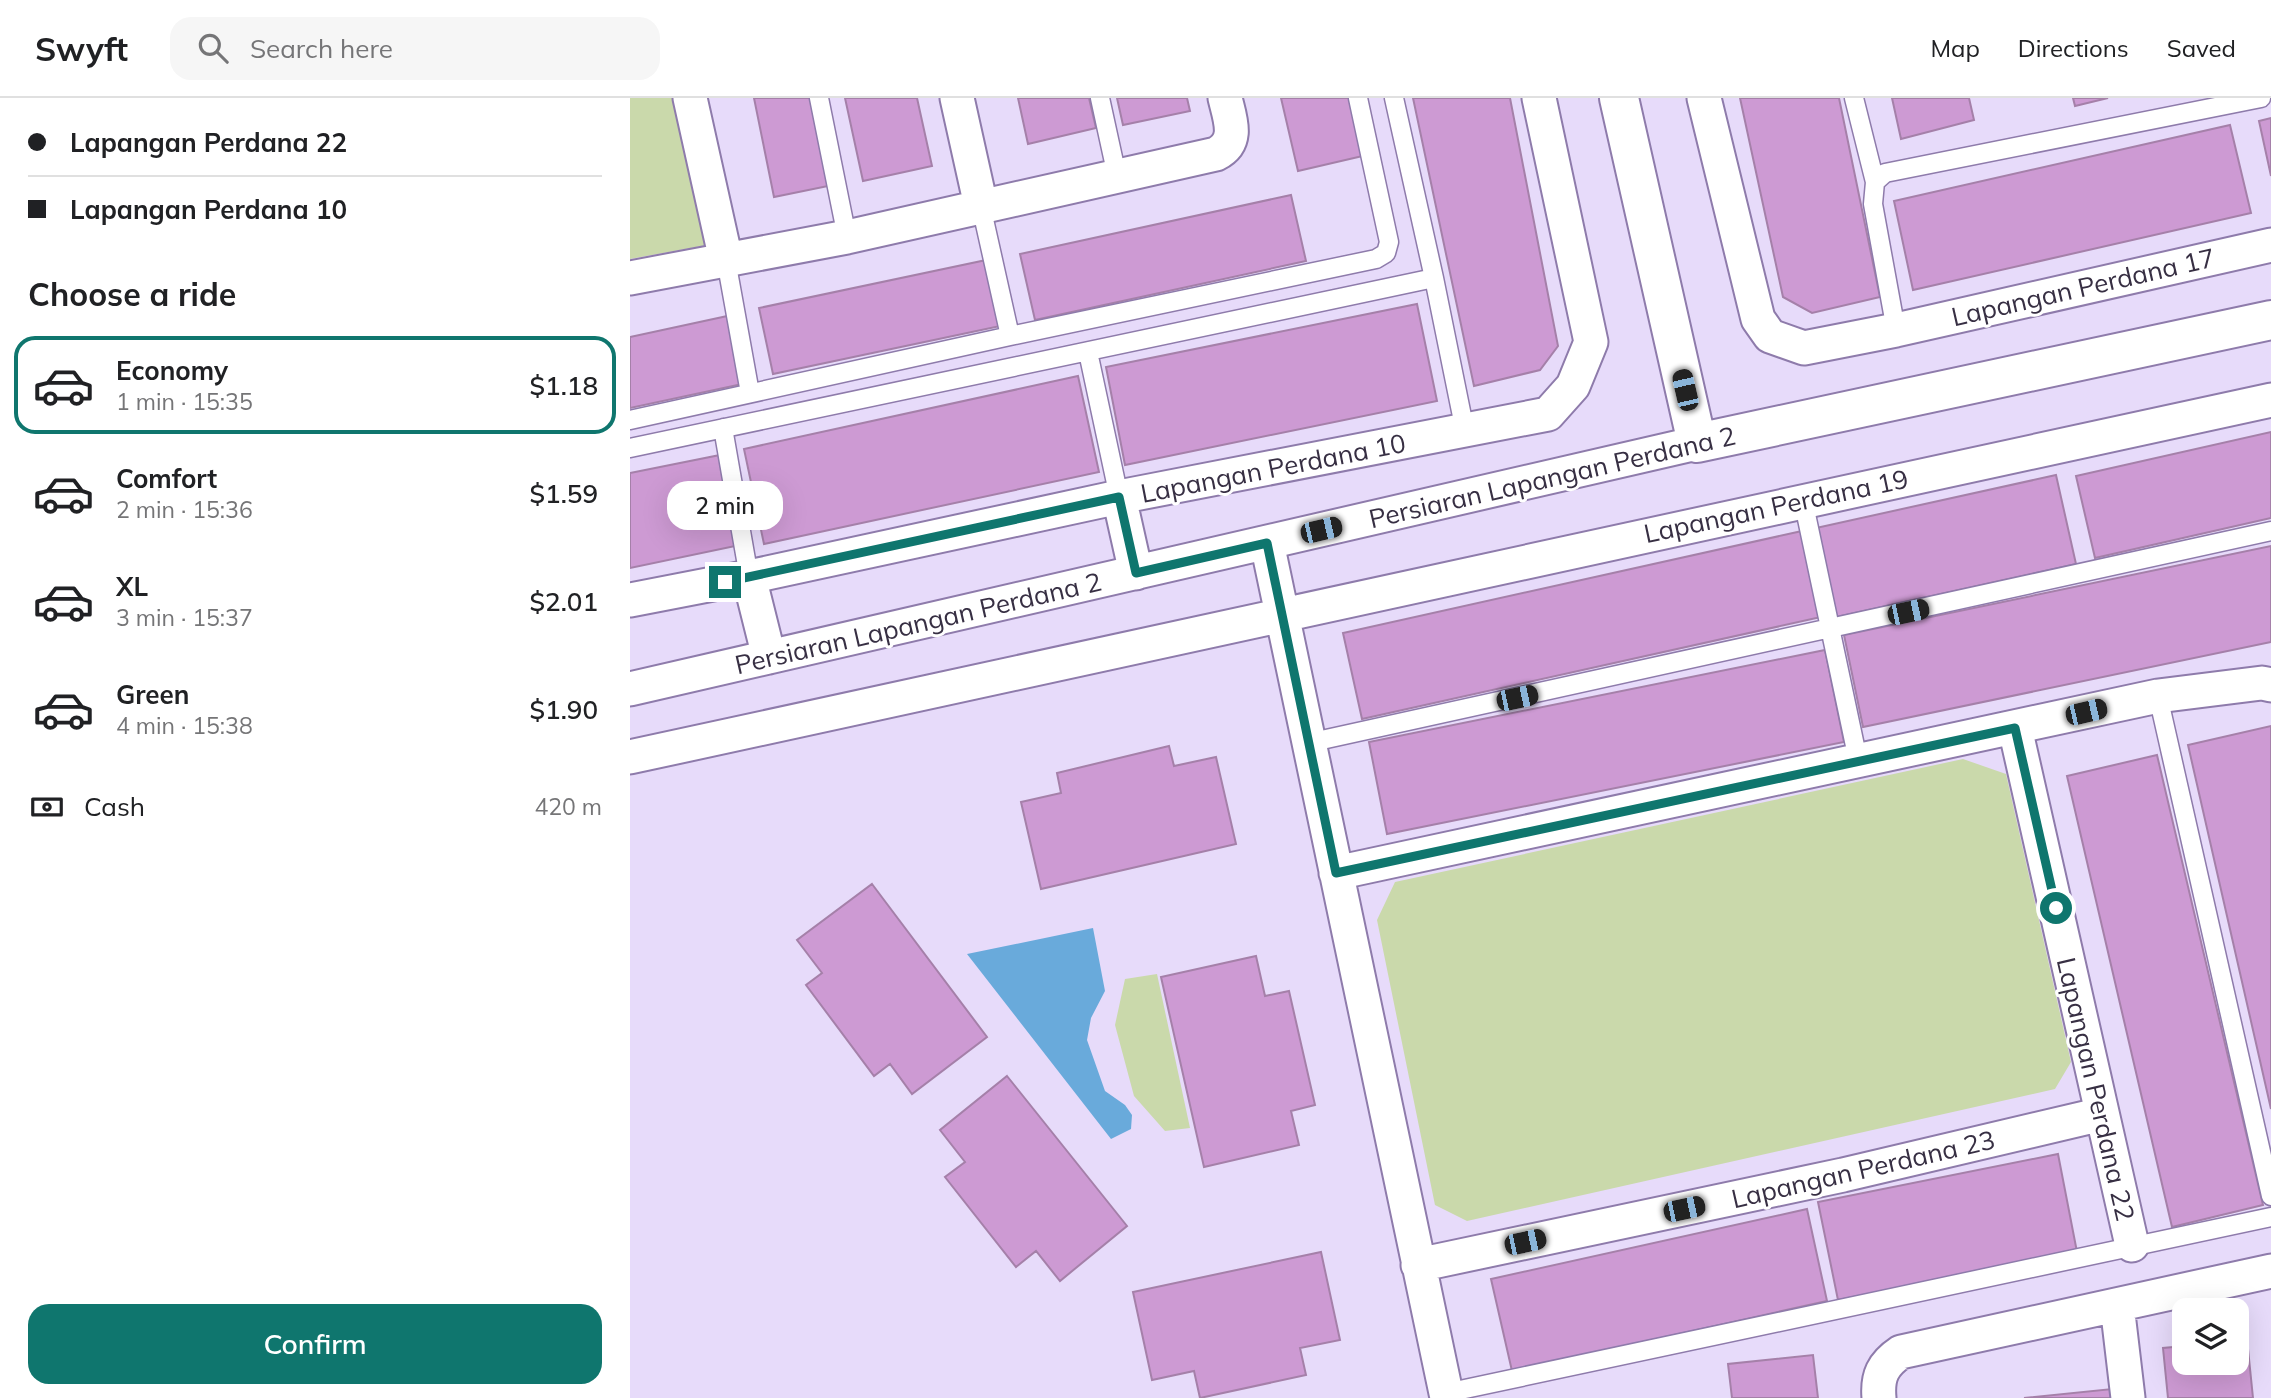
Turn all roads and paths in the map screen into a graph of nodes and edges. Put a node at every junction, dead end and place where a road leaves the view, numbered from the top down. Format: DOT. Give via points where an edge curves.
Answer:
graph roads {
  1 [pos="690,98"];
  2 [pos="819,98"];
  3 [pos="957,98"];
  4 [pos="1100,98"];
  5 [pos="1225,98"];
  6 [pos="1358,98"];
  7 [pos="1394,98"];
  8 [pos="1539,98"];
  9 [pos="1619,98"];
  10 [pos="1704,98"];
  11 [pos="1854,98"];
  12 [pos="2261,98"];
  13 [pos="1117,176"];
  14 [pos="1874,181"];
  15 [pos="981,206"];
  16 [pos="847,237"];
  17 [pos="2271,245"];
  18 [pos="726,260"];
  19 [pos="630,278"];
  20 [pos="1434,278"];
  21 [pos="2271,320"];
  22 [pos="1896,330"];
  23 [pos="1010,336"];
  24 [pos="1088,352"];
  25 [pos="750,393"];
  26 [pos="2271,400"];
  27 [pos="630,420"];
  28 [pos="723,428"];
  29 [pos="1465,431"];
  30 [pos="1697,443"];
  31 [pos="630,448"];
  32 [pos="1119,497"];
  33 [pos="1803,500"];
  34 [pos="2271,531"];
  35 [pos="1267,543"];
  36 [pos="1136,573"];
  37 [pos="749,578"];
  38 [pos="630,600"];
  39 [pos="1282,616"];
  40 [pos="1830,629"];
  41 [pos="769,657"];
  42 [pos="2271,685"];
  43 [pos="630,689"];
  44 [pos="2158,696"];
  45 [pos="2015,728"];
  46 [pos="1308,743"];
  47 [pos="630,757"];
  48 [pos="1858,760"];
  49 [pos="1336,873"];
  50 [pos="2102,1114"];
  51 [pos="2271,1196"];
  52 [pos="2271,1217"];
  53 [pos="2132,1245"];
  54 [pos="1419,1265"];
  55 [pos="2271,1271"];
  56 [pos="2117,1305"];
  57 [pos="1446,1393"];
  58 [pos="1879,1398"];
  59 [pos="2128,1398"];
  1 -- 18 [label="street"];
  2 -- 16 [label="lane"];
  3 -- 15 [label="street"];
  4 -- 13 [label="lane"];
  5 -- 13 [label="street" via="1232,137 1216,154"];
  6 -- 23 [label="lane" via="1389,242 1386,253 1376,259"];
  7 -- 20 [label="lane"];
  8 -- 29 [label="street, Lapangan Perdana 10" via="1591,342 1573,386 1548,414"];
  9 -- 30 [label="street"];
  10 -- 22 [label="street, Lapangan Perdana 17" via="1758,318 1770,336 1804,348"];
  11 -- 14 [label="lane"];
  12 -- 14 [label="lane" via="1885,173"];
  13 -- 15 [label="street"];
  14 -- 22 [label="lane" via="1872,204"];
  15 -- 16 [label="street"];
  15 -- 23 [label="lane"];
  16 -- 18 [label="street"];
  17 -- 22 [label="street, Lapangan Perdana 17"];
  18 -- 19 [label="street"];
  18 -- 25 [label="lane"];
  20 -- 24 [label="lane"];
  20 -- 29 [label="lane"];
  21 -- 30 [label="street, Persiaran Lapangan Perdana 2"];
  23 -- 25 [label="lane"];
  24 -- 28 [label="lane"];
  24 -- 32 [label="lane"];
  25 -- 27 [label="lane"];
  26 -- 33 [label="street, Lapangan Perdana 19"];
  28 -- 31 [label="lane"];
  28 -- 37 [label="lane"];
  29 -- 32 [label="street, Lapangan Perdana 10"];
  30 -- 35 [label="street, Persiaran Lapangan Perdana 2"];
  32 -- 36 [label="street"];
  32 -- 37 [label="street, Lapangan Perdana 10"];
  33 -- 39 [label="street, Lapangan Perdana 19"];
  33 -- 40 [label="lane"];
  34 -- 40 [label="lane"];
  35 -- 36 [label="street, Persiaran Lapangan Perdana 2"];
  35 -- 39 [label="street"];
  36 -- 41 [label="street, Persiaran Lapangan Perdana 2"];
  37 -- 38 [label="street, Lapangan Perdana 10"];
  37 -- 41 [label="street"];
  39 -- 46 [label="street"];
  39 -- 47 [label="street, Lapangan Perdana 19"];
  40 -- 46 [label="lane"];
  40 -- 48 [label="lane"];
  41 -- 43 [label="street, Persiaran Lapangan Perdana 2"];
  42 -- 44 [label="street"];
  44 -- 45 [label="street"];
  44 -- 51 [label="lane"];
  45 -- 48 [label="street"];
  45 -- 50 [label="street, Lapangan Perdana 22"];
  46 -- 49 [label="street"];
  48 -- 49 [label="street"];
  49 -- 54 [label="street"];
  50 -- 53 [label="street, Lapangan Perdana 22"];
  50 -- 54 [label="street, Lapangan Perdana 23" via="1843,1175"];
  52 -- 53 [label="lane"];
  53 -- 57 [label="lane"];
  54 -- 57 [label="street"];
  55 -- 56 [label="street"];
  56 -- 58 [label="street" via="1901,1352 1887,1361"];
  56 -- 59 [label="street"];
}
